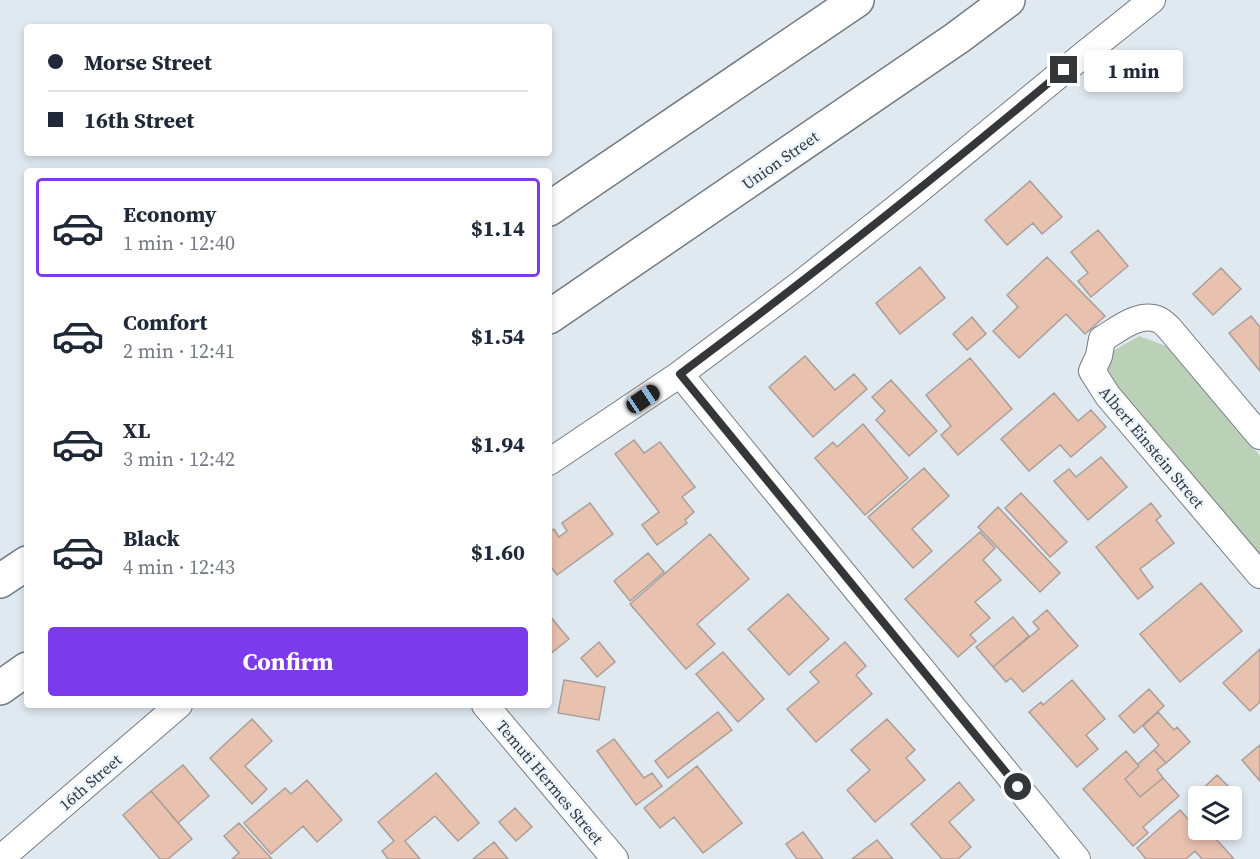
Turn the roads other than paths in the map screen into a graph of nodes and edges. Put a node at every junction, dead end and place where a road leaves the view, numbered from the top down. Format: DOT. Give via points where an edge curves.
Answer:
graph roads {
  1 [pos="857,0"];
  2 [pos="1008,0"];
  3 [pos="1152,0"];
  4 [pos="552,207"];
  5 [pos="552,315"];
  6 [pos="680,374"];
  7 [pos="1260,436"];
  8 [pos="552,460"];
  9 [pos="24,565"];
  10 [pos="1260,575"];
  11 [pos="0,581"];
  12 [pos="24,671"];
  13 [pos="0,688"];
  14 [pos="176,708"];
  15 [pos="488,708"];
  16 [pos="0,859"];
  17 [pos="615,859"];
  18 [pos="1077,859"];
  1 -- 4 [label="main road"];
  2 -- 5 [label="main road, Union Street"];
  3 -- 6 [label="street" via="909,198"];
  6 -- 8 [label="street"];
  6 -- 18 [label="street"];
  7 -- 10 [label="street, Albert Einstein Street" via="1169,328 1157,319 1136,320 1102,339 1092,371 1108,396"];
  9 -- 11 [label="main road"];
  12 -- 13 [label="main road"];
  14 -- 16 [label="street, 16th Street"];
  15 -- 17 [label="street, Temuti Hermes Street"];
}
